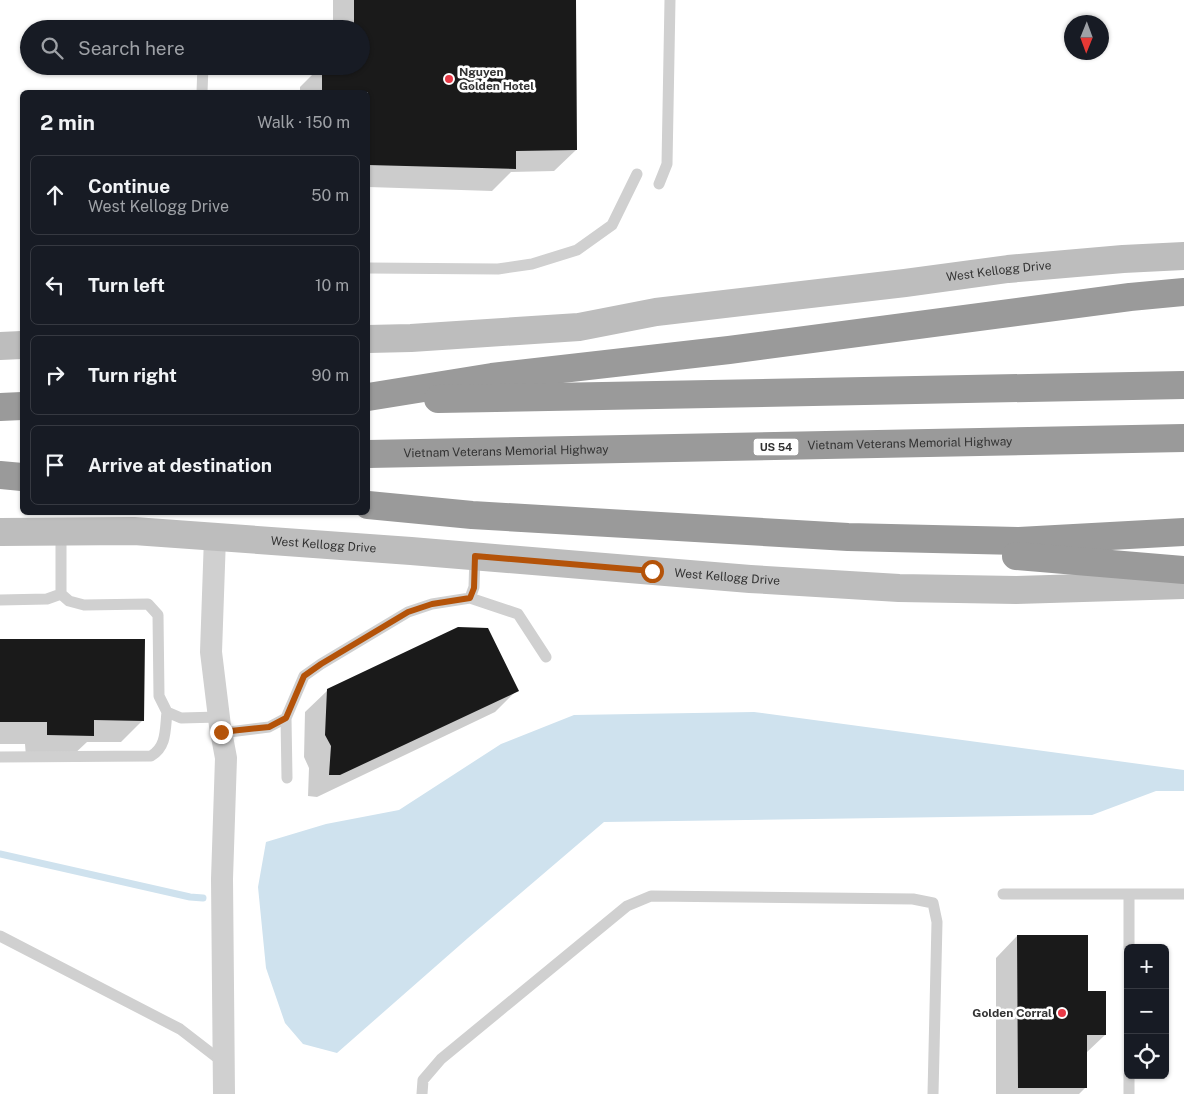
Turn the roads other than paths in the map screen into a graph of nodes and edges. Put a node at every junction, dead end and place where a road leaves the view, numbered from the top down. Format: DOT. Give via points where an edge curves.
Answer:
graph roads {
  1 [pos="670,0"];
  2 [pos="203,75"];
  3 [pos="202,90"];
  4 [pos="637,174"];
  5 [pos="659,184"];
  6 [pos="1184,256"];
  7 [pos="370,268"];
  8 [pos="1184,292"];
  9 [pos="370,339"];
  10 [pos="20,345"];
  11 [pos="0,346"];
  12 [pos="1184,385"];
  13 [pos="370,399"];
  14 [pos="370,399"];
  15 [pos="20,406"];
  16 [pos="0,407"];
  17 [pos="1184,438"];
  18 [pos="370,454"];
  19 [pos="0,459"];
  20 [pos="20,459"];
  21 [pos="0,476"];
  22 [pos="20,477"];
  23 [pos="370,505"];
  24 [pos="0,532"];
  25 [pos="61,532"];
  26 [pos="1184,532"];
  27 [pos="215,537"];
  28 [pos="848,537"];
  29 [pos="475,556"];
  30 [pos="1184,570"];
  31 [pos="1184,585"];
  32 [pos="61,594"];
  33 [pos="470,598"];
  34 [pos="0,600"];
  35 [pos="546,657"];
  36 [pos="167,712"];
  37 [pos="286,718"];
  38 [pos="220,725"];
  39 [pos="0,757"];
  40 [pos="287,778"];
  41 [pos="1004,894"];
  42 [pos="1129,894"];
  43 [pos="1184,894"];
  44 [pos="0,936"];
  45 [pos="1129,944"];
  46 [pos="224,1063"];
  47 [pos="1129,1079"];
  48 [pos="224,1094"];
  49 [pos="422,1094"];
  50 [pos="933,1094"];
  51 [pos="1129,1094"];
  1 -- 5 [label="lane" via="667,164"];
  2 -- 3 [label="lane"];
  4 -- 7 [label="lane" via="612,225 577,250 532,264 498,269"];
  6 -- 9 [label="main road, West Kellogg Drive" via="1008,269 656,312 579,327"];
  8 -- 13 [label="highway" via="492,377"];
  10 -- 11 [label="main road"];
  12 -- 14 [label="highway"];
  15 -- 16 [label="highway"];
  17 -- 18 [label="highway, Vietnam Veterans Memorial Highway / US 54"];
  19 -- 20 [label="highway"];
  21 -- 22 [label="highway"];
  23 -- 28 [label="highway"];
  24 -- 25 [label="main road, West Kellogg Drive"];
  25 -- 27 [label="main road, West Kellogg Drive" via="134,531"];
  25 -- 32 [label="lane"];
  26 -- 28 [label="highway" via="1019,542"];
  27 -- 29 [label="main road, West Kellogg Drive"];
  27 -- 38 [label="street" via="211,652"];
  28 -- 30 [label="highway" via="947,550"];
  29 -- 31 [label="main road, West Kellogg Drive" via="899,588 1016,590"];
  29 -- 33 [label="lane" via="474,588"];
  32 -- 34 [label="lane" via="47,599"];
  32 -- 36 [label="lane" via="69,601 84,606 148,604 158,615 159,696"];
  33 -- 35 [label="lane" via="518,614"];
  33 -- 37 [label="lane" via="432,604 408,612 321,664 304,676"];
  36 -- 38 [label="lane"];
  36 -- 39 [label="lane" via="164,741 159,752 151,756"];
  37 -- 38 [label="lane" via="269,727"];
  37 -- 40 [label="lane"];
  38 -- 46 [label="street" via="226,758 222,879"];
  41 -- 42 [label="lane"];
  42 -- 43 [label="lane"];
  42 -- 45 [label="lane"];
  44 -- 46 [label="lane" via="180,1029"];
  46 -- 48 [label="street"];
  47 -- 51 [label="lane"];
  49 -- 50 [label="lane" via="423,1080 441,1059 626,906 650,896 913,899 933,903 937,922"];
}
